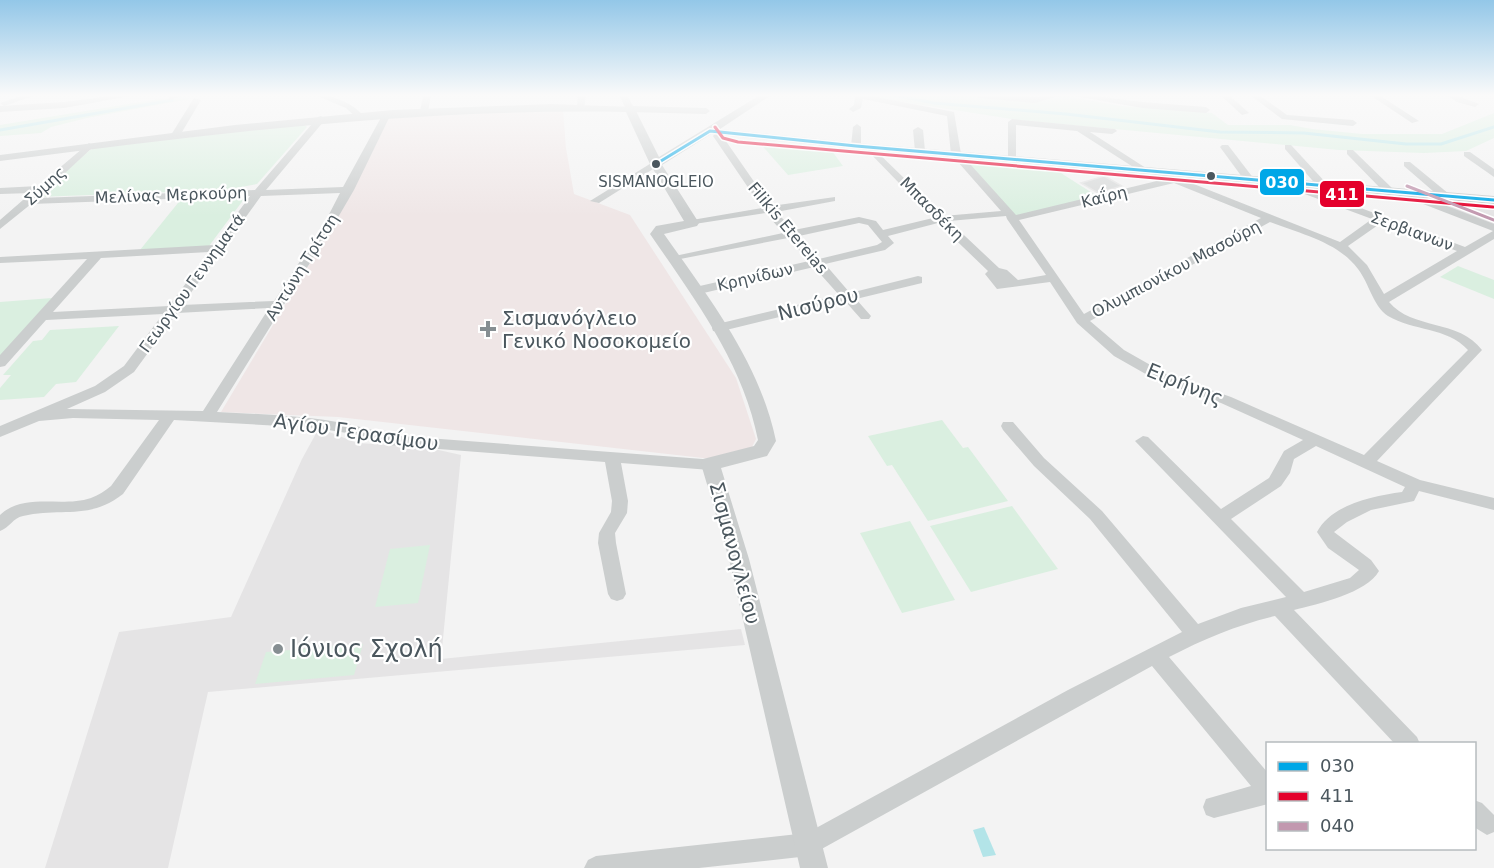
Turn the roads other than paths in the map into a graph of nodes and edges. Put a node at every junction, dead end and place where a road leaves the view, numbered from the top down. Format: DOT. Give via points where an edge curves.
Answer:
graph roads {
  1 [pos="172,136"];
  2 [pos="307,136"];
  3 [pos="376,136"];
  4 [pos="643,136"];
  5 [pos="708,136"];
  6 [pos="712,136"];
  7 [pos="741,136"];
  8 [pos="856,136"];
  9 [pos="919,136"];
  10 [pos="953,136"];
  11 [pos="1012,136"];
  12 [pos="1090,136"];
  13 [pos="89,146"];
  14 [pos="856,146"];
  15 [pos="869,147"];
  16 [pos="1225,147"];
  17 [pos="1288,147"];
  18 [pos="920,151"];
  19 [pos="1350,152"];
  20 [pos="956,154"];
  21 [pos="1467,154"];
  22 [pos="0,158"];
  23 [pos="1011,159"];
  24 [pos="656,164"];
  25 [pos="1407,164"];
  26 [pos="1149,171"];
  27 [pos="1494,174"];
  28 [pos="1174,180"];
  29 [pos="1249,180"];
  30 [pos="1291,183"];
  31 [pos="1323,186"];
  32 [pos="42,189"];
  33 [pos="349,190"];
  34 [pos="0,191"];
  35 [pos="259,192"];
  36 [pos="1389,192"];
  37 [pos="1404,193"];
  38 [pos="1445,196"];
  39 [pos="831,199"];
  40 [pos="1494,200"];
  41 [pos="29,201"];
  42 [pos="595,201"];
  43 [pos="768,209"];
  44 [pos="1011,216"];
  45 [pos="1271,217"];
  46 [pos="940,219"];
  47 [pos="1379,219"];
  48 [pos="692,223"];
  49 [pos="0,226"];
  50 [pos="1494,228"];
  51 [pos="881,234"];
  52 [pos="1494,234"];
  53 [pos="790,235"];
  54 [pos="1341,246"];
  55 [pos="217,248"];
  56 [pos="1466,251"];
  57 [pos="97,255"];
  58 [pos="674,259"];
  59 [pos="0,260"];
  60 [pos="815,263"];
  61 [pos="995,271"];
  62 [pos="1052,278"];
  63 [pos="918,280"];
  64 [pos="1015,283"];
  65 [pos="695,291"];
  66 [pos="847,296"];
  67 [pos="1383,300"];
  68 [pos="279,304"];
  69 [pos="172,309"];
  70 [pos="42,316"];
  71 [pos="865,316"];
  72 [pos="1082,320"];
  73 [pos="718,328"];
  74 [pos="0,363"];
  75 [pos="39,416"];
  76 [pos="168,416"];
  77 [pos="207,416"];
  78 [pos="1008,426"];
  79 [pos="0,432"];
  80 [pos="1315,440"];
  81 [pos="1143,441"];
  82 [pos="612,456"];
  83 [pos="1366,463"];
  84 [pos="710,464"];
  85 [pos="1414,484"];
  86 [pos="1494,504"];
  87 [pos="1220,518"];
  88 [pos="0,525"];
  89 [pos="617,594"];
  90 [pos="1301,601"];
  91 [pos="1279,606"];
  92 [pos="1195,634"];
  93 [pos="1155,654"];
  94 [pos="1408,742"];
  95 [pos="1266,789"];
  96 [pos="1266,792"];
  97 [pos="1214,807"];
  98 [pos="809,844"];
  99 [pos="596,868"];
  100 [pos="814,868"];
  1 -- 13 [label="street"];
  2 -- 35 [label="street, Γεωργίου Γεννηματά"];
  3 -- 33 [label="street, Αντώνη Τρίτση"];
  4 -- 24 [label="street"];
  5 -- 24 [label="street"];
  6 -- 43 [label="street, Filikis Etereias"];
  7 -- 14 [label="street"];
  8 -- 14 [label="street"];
  9 -- 18 [label="street"];
  10 -- 20 [label="street"];
  11 -- 23 [label="street"];
  12 -- 26 [label="street"];
  13 -- 22 [label="street"];
  13 -- 32 [label="street, Σύμης"];
  14 -- 15 [label="street"];
  15 -- 18 [label="street"];
  15 -- 46 [label="street, Μπασδέκη"];
  16 -- 29 [label="street"];
  17 -- 31 [label="street"];
  18 -- 20 [label="street"];
  19 -- 36 [label="street"];
  20 -- 23 [label="street"];
  20 -- 44 [label="street, Ειρήνης"];
  21 -- 27 [label="street"];
  23 -- 26 [label="street"];
  24 -- 42 [label="street"];
  24 -- 48 [label="street"];
  25 -- 38 [label="street"];
  26 -- 28 [label="street"];
  26 -- 29 [label="street"];
  28 -- 44 [label="street, Καΐρη"];
  28 -- 45 [label="street"];
  29 -- 30 [label="street"];
  30 -- 31 [label="street"];
  30 -- 47 [label="street, Σερβιανων"];
  31 -- 36 [label="street"];
  32 -- 34 [label="street"];
  32 -- 41 [label="street, Σύμης"];
  33 -- 35 [label="street, Μελίνας Μερκούρη"];
  33 -- 68 [label="street, Αντώνη Τρίτση"];
  35 -- 41 [label="street, Μελίνας Μερκούρη"];
  35 -- 55 [label="street, Γεωργίου Γεννηματά"];
  36 -- 37 [label="street"];
  37 -- 38 [label="street"];
  37 -- 50 [label="street"];
  38 -- 40 [label="street"];
  39 -- 43 [label="street"];
  41 -- 49 [label="street, Σύμης"];
  43 -- 48 [label="street"];
  43 -- 53 [label="street, Filikis Etereias"];
  44 -- 46 [label="street"];
  44 -- 62 [label="street, Ειρήνης"];
  45 -- 54 [label="street"];
  45 -- 72 [label="street, Ολυμπιονίκου Μασούρη"];
  46 -- 51 [label="street"];
  46 -- 61 [label="street, Μπασδέκη"];
  47 -- 54 [label="street"];
  47 -- 56 [label="street, Σερβιανων"];
  48 -- 58 [label="street, Σισμανογλείου" via="656,233"];
  51 -- 53 [label="street" via="872,223 863,220"];
  51 -- 60 [label="street, Κρηνίδων" via="887,242 885,247"];
  52 -- 56 [label="street"];
  53 -- 58 [label="street"];
  53 -- 60 [label="street, Filikis Etereias"];
  54 -- 67 [label="street" via="1363,267"];
  55 -- 57 [label="street"];
  55 -- 69 [label="street, Γεωργίου Γεννηματά"];
  56 -- 67 [label="street"];
  57 -- 59 [label="street"];
  57 -- 70 [label="street"];
  58 -- 65 [label="street, Σισμανογλείου"];
  60 -- 65 [label="street, Κρηνίδων"];
  60 -- 66 [label="street, Filikis Etereias"];
  61 -- 64 [label="street, Μπασδέκη"];
  61 -- 64 [label="street, Μπασδέκη" via="991,274 1001,286"];
  62 -- 64 [label="street"];
  62 -- 72 [label="street, Ειρήνης"];
  63 -- 66 [label="street, Νισύρου"];
  65 -- 73 [label="street, Σισμανογλείου"];
  66 -- 71 [label="street, Filikis Etereias"];
  66 -- 73 [label="street, Νισύρου"];
  67 -- 83 [label="street" via="1386,307 1401,317 1456,336 1475,350"];
  68 -- 69 [label="street"];
  68 -- 77 [label="street, Αντώνη Τρίτση"];
  69 -- 70 [label="street"];
  69 -- 75 [label="street, Γεωργίου Γεννηματά" via="129,369 117,379"];
  70 -- 74 [label="street"];
  72 -- 80 [label="street, Ειρήνης" via="1119,353 1147,371 1226,400"];
  73 -- 84 [label="street, Σισμανογλείου" via="750,383 767,441 756,454"];
  75 -- 76 [label="street, Αγίου Γερασίμου"];
  75 -- 79 [label="street"];
  76 -- 77 [label="street, Αγίου Γερασίμου"];
  76 -- 88 [label="street" via="109,498 89,507 19,510"];
  77 -- 82 [label="street, Αγίου Γερασίμου" via="316,423 355,429 387,440"];
  78 -- 92 [label="street" via="1039,462 1096,515"];
  80 -- 83 [label="street, Ειρήνης"];
  80 -- 87 [label="street" via="1289,455 1275,482"];
  81 -- 87 [label="street"];
  82 -- 84 [label="street, Αγίου Γερασίμου"];
  82 -- 89 [label="street" via="620,501 607,543"];
  83 -- 85 [label="street, Ειρήνης"];
  84 -- 98 [label="street, Σισμανογλείου" via="738,559"];
  85 -- 86 [label="street, Ειρήνης"];
  85 -- 90 [label="street" via="1408,497 1380,500 1328,526 1325,532 1330,543 1364,563 1370,571 1356,583"];
  87 -- 90 [label="street"];
  90 -- 91 [label="street"];
  91 -- 92 [label="street"];
  91 -- 94 [label="street"];
  92 -- 93 [label="street"];
  93 -- 95 [label="street"];
  93 -- 98 [label="street"];
  96 -- 97 [label="street"];
  98 -- 99 [label="street"];
  98 -- 100 [label="street, Σισμανογλείου"];
}
